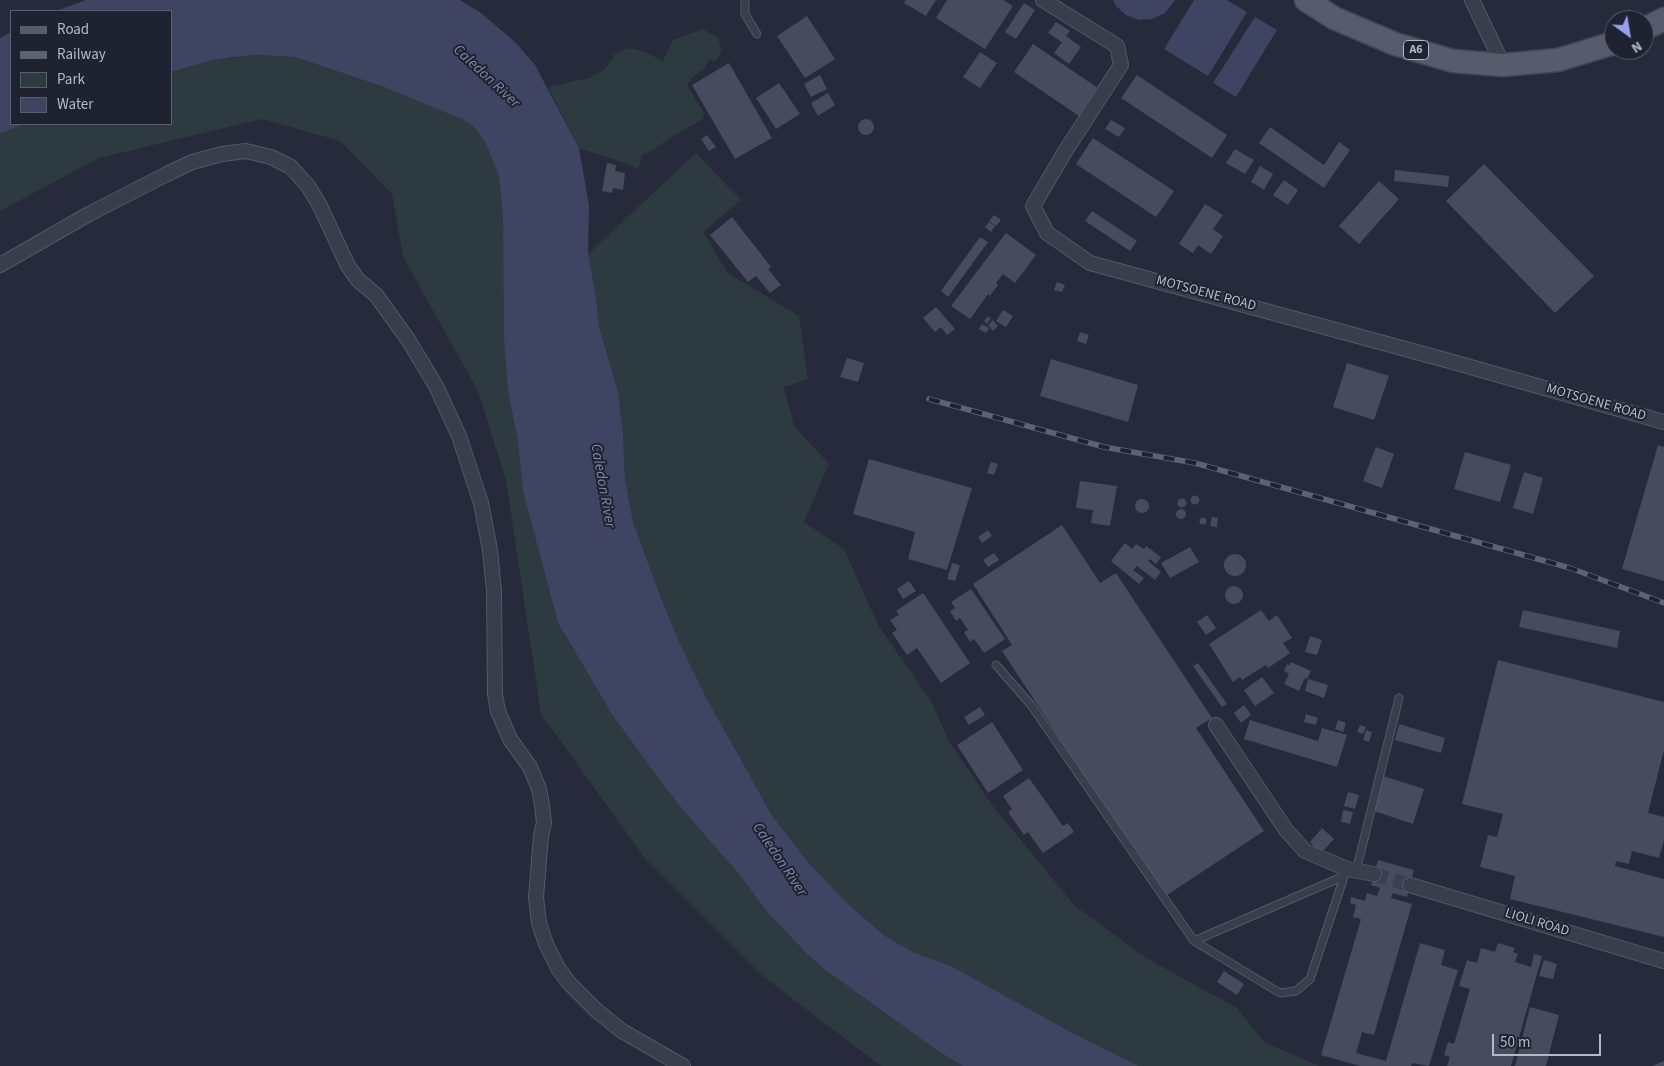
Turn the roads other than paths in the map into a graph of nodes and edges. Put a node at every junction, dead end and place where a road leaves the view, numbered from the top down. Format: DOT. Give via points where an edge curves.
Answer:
graph roads {
  1 [pos="746,0"];
  2 [pos="1043,0"];
  3 [pos="1306,0"];
  4 [pos="1472,0"];
  5 [pos="758,34"];
  6 [pos="1604,46"];
  7 [pos="1503,65"];
  8 [pos="0,264"];
  9 [pos="1664,422"];
  10 [pos="996,665"];
  11 [pos="1399,698"];
  12 [pos="1216,725"];
  13 [pos="1349,872"];
  14 [pos="1374,874"];
  15 [pos="1410,885"];
  16 [pos="1194,941"];
  17 [pos="1664,961"];
  18 [pos="683,1066"];
  1 -- 5 [label="lane" via="745,14"];
  2 -- 9 [label="street, MOTSOENE ROAD" via="1117,46 1121,65 1032,206 1047,233 1090,263"];
  3 -- 7 [label="main road, A6" via="1334,18 1395,44 1453,61"];
  4 -- 7 [label="street"];
  6 -- 7 [label="main road, A6" via="1558,60"];
  8 -- 18 [label="street" via="165,175 192,162 222,154 246,151 271,157 291,168 308,186 348,266 358,280 376,295 436,386 459,436 481,503 494,591 498,711 510,739 530,767 542,805 544,823 536,897 546,944 569,983 597,1011 622,1030"];
  10 -- 16 [label="lane" via="1032,705"];
  11 -- 13 [label="lane"];
  12 -- 13 [label="street" via="1286,830 1305,851"];
  13 -- 14 [label="street"];
  13 -- 16 [label="lane"];
  13 -- 16 [label="lane" via="1310,979 1296,991 1280,993"];
  15 -- 17 [label="street, LIOLI ROAD"];
}
